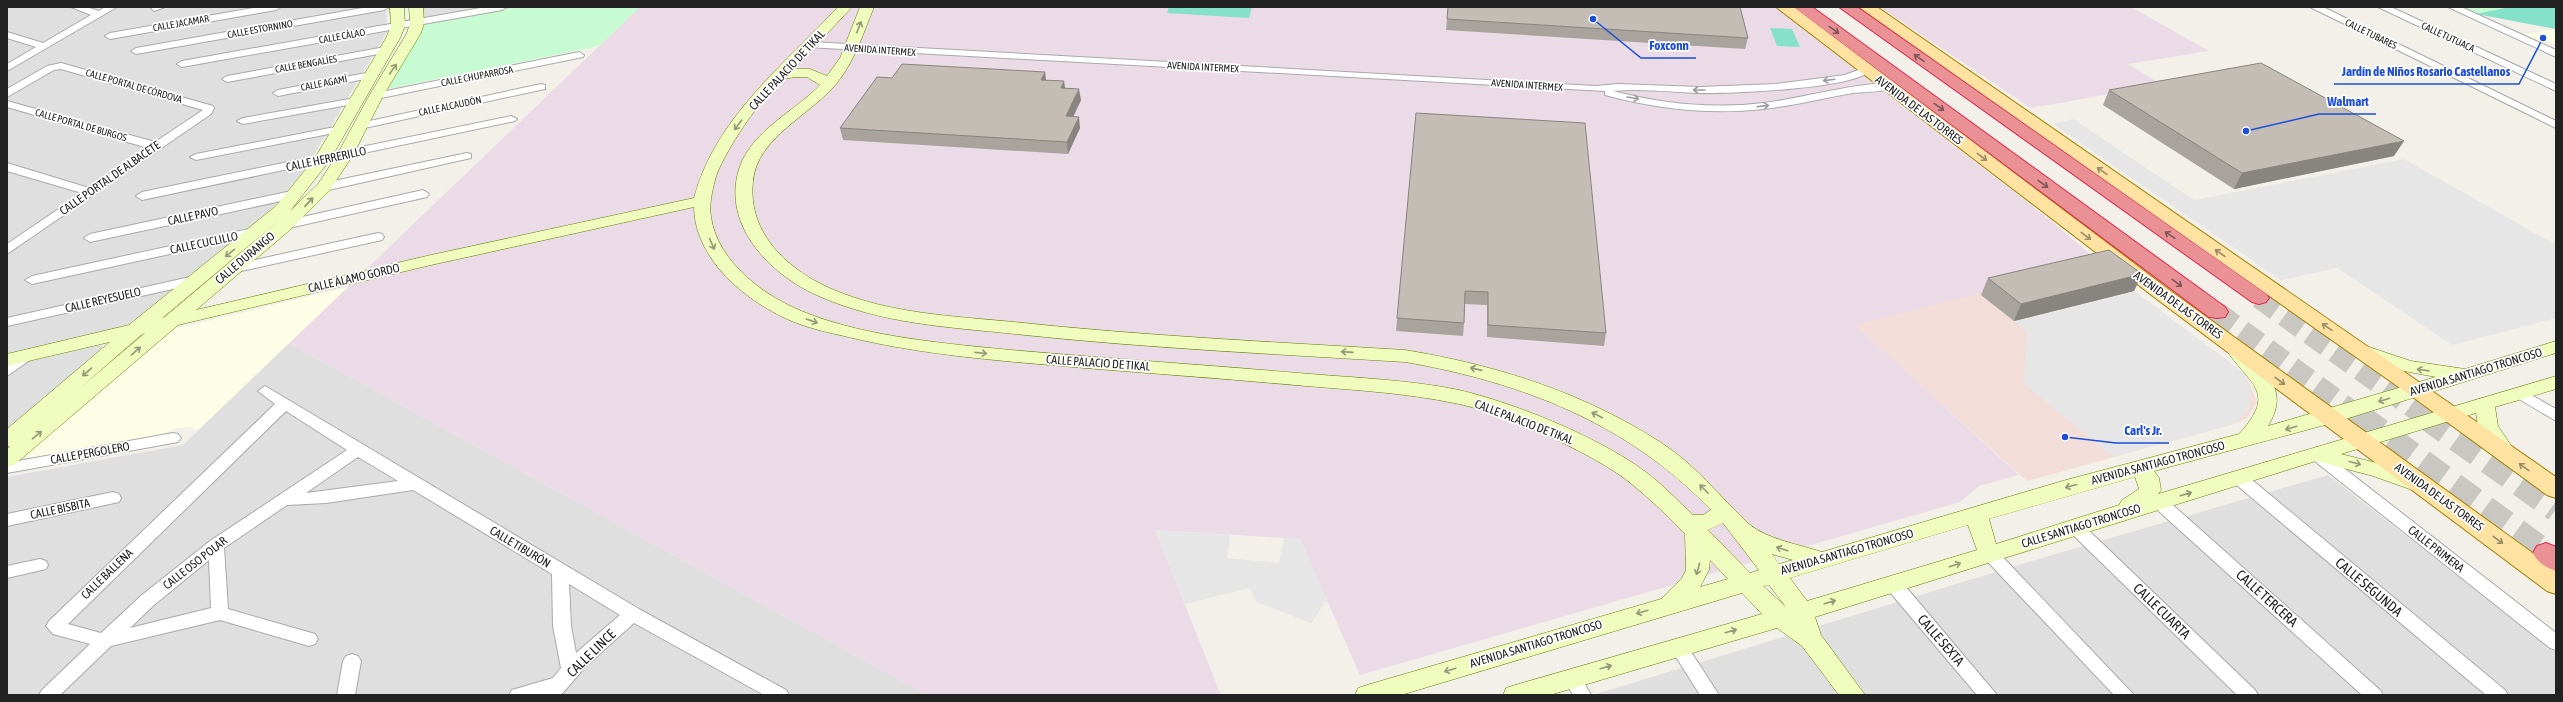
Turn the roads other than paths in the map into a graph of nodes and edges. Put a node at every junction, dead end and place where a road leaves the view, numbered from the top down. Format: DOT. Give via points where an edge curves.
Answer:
graph roads {
  1 [pos="76,7"];
  2 [pos="112,7"];
  3 [pos="276,7"];
  4 [pos="384,7"];
  5 [pos="397,7"];
  6 [pos="502,7"];
  7 [pos="845,7"];
  8 [pos="867,7"];
  9 [pos="1784,7"];
  10 [pos="1802,7"];
  11 [pos="1847,7"];
  12 [pos="1867,7"];
  13 [pos="2315,7"];
  14 [pos="2383,7"];
  15 [pos="2453,7"];
  16 [pos="99,14"];
  17 [pos="417,15"];
  18 [pos="398,26"];
  19 [pos="7,35"];
  20 [pos="110,36"];
  21 [pos="811,45"];
  22 [pos="43,46"];
  23 [pos="852,48"];
  24 [pos="136,50"];
  25 [pos="384,50"];
  26 [pos="2556,54"];
  27 [pos="579,55"];
  28 [pos="182,64"];
  29 [pos="7,68"];
  30 [pos="1866,70"];
  31 [pos="370,75"];
  32 [pos="777,77"];
  33 [pos="227,79"];
  34 [pos="1972,80"];
  35 [pos="828,84"];
  36 [pos="541,87"];
  37 [pos="1889,87"];
  38 [pos="2556,88"];
  39 [pos="1596,90"];
  40 [pos="278,92"];
  41 [pos="7,94"];
  42 [pos="376,96"];
  43 [pos="355,101"];
  44 [pos="7,104"];
  45 [pos="207,107"];
  46 [pos="511,119"];
  47 [pos="243,121"];
  48 [pos="2554,123"];
  49 [pos="360,126"];
  50 [pos="340,129"];
  51 [pos="2020,130"];
  52 [pos="155,146"];
  53 [pos="345,155"];
  54 [pos="467,156"];
  55 [pos="196,157"];
  56 [pos="322,160"];
  57 [pos="7,167"];
  58 [pos="2100,186"];
  59 [pos="324,187"];
  60 [pos="91,192"];
  61 [pos="296,194"];
  62 [pos="422,194"];
  63 [pos="142,196"];
  64 [pos="701,201"];
  65 [pos="2169,217"];
  66 [pos="285,225"];
  67 [pos="257,231"];
  68 [pos="7,237"];
  69 [pos="378,237"];
  70 [pos="90,238"];
  71 [pos="19,241"];
  72 [pos="7,250"];
  73 [pos="232,269"];
  74 [pos="199,279"];
  75 [pos="32,280"];
  76 [pos="2259,298"];
  77 [pos="2217,312"];
  78 [pos="7,322"];
  79 [pos="170,322"];
  80 [pos="965,324"];
  81 [pos="134,331"];
  82 [pos="2229,343"];
  83 [pos="2353,345"];
  84 [pos="2556,348"];
  85 [pos="950,350"];
  86 [pos="28,355"];
  87 [pos="7,360"];
  88 [pos="7,371"];
  89 [pos="2476,374"];
  90 [pos="2556,382"];
  91 [pos="2418,390"];
  92 [pos="265,391"];
  93 [pos="2519,393"];
  94 [pos="284,404"];
  95 [pos="2485,404"];
  96 [pos="2451,414"];
  97 [pos="2556,416"];
  98 [pos="2328,417"];
  99 [pos="173,438"];
  100 [pos="7,440"];
  101 [pos="2244,441"];
  102 [pos="2361,441"];
  103 [pos="358,450"];
  104 [pos="2507,454"];
  105 [pos="2317,455"];
  106 [pos="7,460"];
  107 [pos="7,468"];
  108 [pos="2140,468"];
  109 [pos="2239,478"];
  110 [pos="414,484"];
  111 [pos="2556,489"];
  112 [pos="2427,490"];
  113 [pos="113,498"];
  114 [pos="280,501"];
  115 [pos="2159,502"];
  116 [pos="1724,510"];
  117 [pos="1976,515"];
  118 [pos="2110,516"];
  119 [pos="7,520"];
  120 [pos="1692,527"];
  121 [pos="1740,527"];
  122 [pos="2075,527"];
  123 [pos="216,545"];
  124 [pos="1990,554"];
  125 [pos="1820,560"];
  126 [pos="40,565"];
  127 [pos="560,570"];
  128 [pos="7,572"];
  129 [pos="1772,574"];
  130 [pos="1746,581"];
  131 [pos="2556,584"];
  132 [pos="1894,585"];
  133 [pos="1665,605"];
  134 [pos="220,613"];
  135 [pos="633,614"];
  136 [pos="1790,614"];
  137 [pos="309,639"];
  138 [pos="104,641"];
  139 [pos="2556,643"];
  140 [pos="1678,646"];
  141 [pos="352,661"];
  142 [pos="560,683"];
  143 [pos="1577,686"];
  144 [pos="48,695"];
  145 [pos="346,695"];
  146 [pos="518,695"];
  147 [pos="780,695"];
  148 [pos="1367,695"];
  149 [pos="1515,695"];
  150 [pos="1710,695"];
  151 [pos="1853,695"];
  152 [pos="1988,695"];
  153 [pos="2125,695"];
  154 [pos="2249,695"];
  155 [pos="2374,695"];
  156 [pos="2500,695"];
  1 -- 16 [label="street"];
  2 -- 16 [label="street"];
  3 -- 20 [label="street, CALLE JACAMAR"];
  4 -- 24 [label="street, CALLE ESTORNINO"];
  5 -- 18 [label="main road"];
  6 -- 17 [label="street, CALLE CÁLAO"];
  7 -- 21 [label="main road, CALLE PALACIO DE TIKAL"];
  23 -- 8 [label="main road, one-way"];
  9 -- 30 [label="main road, AVENIDA DE LAS TORRES"];
  10 -- 77 [label="highway, AVENIDA DE LAS TORRES, one-way"];
  51 -- 11 [label="highway, one-way"];
  12 -- 34 [label="main road"];
  13 -- 48 [label="street, CALLE TUBARES"];
  14 -- 38 [label="street, CALLE TUTUACA"];
  15 -- 26 [label="street"];
  16 -- 22 [label="street"];
  17 -- 18 [label="street, CALLE CÁLAO"];
  42 -- 17 [label="main road, CALLE DURANGO, one-way" via="404,52"];
  18 -- 25 [label="main road, CALLE DURANGO"];
  18 -- 28 [label="street, CALLE CÁLAO"];
  19 -- 22 [label="street"];
  21 -- 23 [label="street, AVENIDA INTERMEX"];
  21 -- 32 [label="main road, CALLE PALACIO DE TIKAL"];
  22 -- 29 [label="street"];
  23 -- 35 [label="main road" via="838,73"];
  23 -- 39 [label="street, AVENIDA INTERMEX"];
  25 -- 31 [label="main road, CALLE DURANGO"];
  25 -- 33 [label="street, CALLE BENGALÍES"];
  27 -- 42 [label="street, CALLE CHUPARROSA"];
  30 -- 37 [label="main road, AVENIDA DE LAS TORRES"];
  30 -- 39 [label="street, AVENIDA INTERMEX, one-way" via="1847,78 1776,87 1700,90 1618,87"];
  31 -- 40 [label="street, CALLE AGAMÍ"];
  31 -- 43 [label="main road, CALLE DURANGO"];
  32 -- 35 [label="main road" via="804,72 815,73"];
  32 -- 64 [label="main road, CALLE PALACIO DE TIKAL, one-way" via="738,124 714,160 706,178"];
  34 -- 51 [label="highway"];
  65 -- 34 [label="main road, one-way"];
  35 -- 80 [label="main road" via="764,140 750,160 744,176 743,191 753,233 766,251 787,271 811,287 835,298 901,316"];
  36 -- 49 [label="street, CALLE ALCAUDÓN"];
  39 -- 37 [label="street, AVENIDA INTERMEX, one-way" via="1616,96 1675,105 1734,108 1762,106 1864,88"];
  37 -- 82 [label="main road, AVENIDA DE LAS TORRES, one-way"];
  41 -- 45 [label="street, CALLE PORTAL DE CÓRDOVA" via="51,68 61,66"];
  42 -- 49 [label="main road, CALLE DURANGO"];
  43 -- 47 [label="street"];
  43 -- 50 [label="main road, CALLE DURANGO"];
  44 -- 52 [label="street, CALLE PORTAL DE BURGOS"];
  45 -- 52 [label="street, CALLE PORTAL DE ALBACETE" via="207,112"];
  46 -- 53 [label="street, CALLE HERRERILLO"];
  49 -- 53 [label="main road, CALLE DURANGO"];
  50 -- 55 [label="street"];
  50 -- 56 [label="main road, CALLE DURANGO"];
  51 -- 58 [label="highway"];
  52 -- 60 [label="street, CALLE PORTAL DE ALBACETE"];
  53 -- 56 [label="street, CALLE HERRERILLO"];
  53 -- 59 [label="main road, CALLE DURANGO"];
  54 -- 59 [label="street"];
  56 -- 61 [label="main road, CALLE DURANGO"];
  56 -- 63 [label="street, CALLE HERRERILLO"];
  57 -- 60 [label="street"];
  58 -- 65 [label="highway"];
  76 -- 58 [label="highway, one-way"];
  66 -- 59 [label="main road, CALLE DURANGO, one-way"];
  60 -- 71 [label="street, CALLE PORTAL DE ALBACETE"];
  61 -- 67 [label="main road, CALLE DURANGO"];
  61 -- 70 [label="street, CALLE PAVO"];
  62 -- 66 [label="street, CALLE CUCLILLO"];
  64 -- 79 [label="main road, CALLE ÁLAMO GORDO" via="430,260"];
  64 -- 85 [label="main road, CALLE PALACIO DE TIKAL, one-way" via="710,241 719,258 745,285 767,301 792,314 827,326"];
  83 -- 65 [label="main road, one-way"];
  66 -- 67 [label="street, CALLE CUCLILLO"];
  66 -- 73 [label="main road, CALLE DURANGO"];
  67 -- 74 [label="main road, CALLE DURANGO, one-way"];
  67 -- 75 [label="street, CALLE CUCLILLO"];
  68 -- 71 [label="street"];
  69 -- 73 [label="street"];
  71 -- 72 [label="street, CALLE PORTAL DE ALBACETE"];
  73 -- 79 [label="main road, CALLE DURANGO"];
  74 -- 78 [label="street, CALLE REYESUELO"];
  74 -- 81 [label="main road, CALLE DURANGO"];
  79 -- 81 [label="main road, CALLE ÁLAMO GORDO"];
  106 -- 79 [label="main road, CALLE DURANGO, one-way"];
  80 -- 85 [label="main road"];
  116 -- 80 [label="main road, one-way" via="1695,480 1653,447 1619,427 1563,399 1483,371 1405,356 1099,337"];
  81 -- 86 [label="main road, CALLE ÁLAMO GORDO"];
  81 -- 100 [label="main road, CALLE DURANGO, one-way"];
  82 -- 98 [label="main road, AVENIDA DE LAS TORRES, one-way"];
  82 -- 101 [label="main road" via="2268,394 2270,409 2263,423"];
  89 -- 83 [label="main road, one-way" via="2435,372 2400,366"];
  83 -- 91 [label="main road"];
  84 -- 89 [label="main road, AVENIDA SANTIAGO TRONCOSO"];
  85 -- 120 [label="main road, CALLE PALACIO DE TIKAL, one-way" via="1334,382 1459,397 1549,429 1600,454 1638,478"];
  86 -- 87 [label="main road, CALLE ÁLAMO GORDO"];
  86 -- 88 [label="street"];
  89 -- 91 [label="main road, AVENIDA SANTIAGO TRONCOSO"];
  90 -- 93 [label="main road"];
  91 -- 96 [label="main road"];
  91 -- 98 [label="main road, AVENIDA SANTIAGO TRONCOSO, one-way"];
  92 -- 94 [label="street, CALLE TIBURÓN"];
  93 -- 95 [label="main road"];
  93 -- 97 [label="street"];
  94 -- 103 [label="street, CALLE TIBURÓN"];
  94 -- 138 [label="street, CALLE BALLENA" via="55,626"];
  95 -- 96 [label="main road"];
  95 -- 104 [label="main road" via="2488,427"];
  96 -- 102 [label="main road, CALLE SANTIAGO TRONCOSO"];
  96 -- 104 [label="main road"];
  98 -- 101 [label="main road, AVENIDA SANTIAGO TRONCOSO, one-way"];
  98 -- 102 [label="main road, AVENIDA DE LAS TORRES"];
  99 -- 107 [label="street, CALLE PERGOLERO"];
  101 -- 108 [label="main road, AVENIDA SANTIAGO TRONCOSO"];
  102 -- 105 [label="main road, CALLE SANTIAGO TRONCOSO"];
  102 -- 112 [label="main road, AVENIDA DE LAS TORRES"];
  103 -- 110 [label="street, CALLE TIBURÓN"];
  103 -- 114 [label="street, CALLE OSO POLAR"];
  111 -- 104 [label="main road, one-way"];
  105 -- 109 [label="main road, CALLE SANTIAGO TRONCOSO"];
  105 -- 112 [label="main road, one-way" via="2378,470"];
  105 -- 139 [label="street, CALLE PRIMERA"];
  108 -- 117 [label="main road, AVENIDA SANTIAGO TRONCOSO, one-way"];
  108 -- 118 [label="main road" via="2148,478 2150,490 2144,497"];
  115 -- 109 [label="main road, CALLE SANTIAGO TRONCOSO, one-way"];
  109 -- 156 [label="street, CALLE SEGUNDA"];
  110 -- 114 [label="street"];
  110 -- 127 [label="street, CALLE TIBURÓN"];
  112 -- 131 [label="main road, AVENIDA DE LAS TORRES, one-way"];
  113 -- 119 [label="street, CALLE BISBITA"];
  114 -- 123 [label="street, CALLE OSO POLAR"];
  115 -- 118 [label="main road, CALLE SANTIAGO TRONCOSO"];
  115 -- 155 [label="street, CALLE TERCERA"];
  116 -- 120 [label="main road" via="1717,517"];
  116 -- 121 [label="main road"];
  117 -- 124 [label="main road" via="1982,538"];
  117 -- 125 [label="main road, AVENIDA SANTIAGO TRONCOSO"];
  118 -- 122 [label="main road, CALLE SANTIAGO TRONCOSO"];
  120 -- 130 [label="main road, CALLE PALACIO DE TIKAL"];
  120 -- 133 [label="main road, one-way" via="1700,561 1698,573 1690,586"];
  125 -- 121 [label="main road, one-way" via="1774,547"];
  121 -- 129 [label="main road"];
  122 -- 124 [label="main road, CALLE SANTIAGO TRONCOSO"];
  122 -- 154 [label="street, CALLE CUARTA"];
  123 -- 134 [label="street"];
  123 -- 138 [label="street, CALLE OSO POLAR" via="148,600"];
  132 -- 124 [label="main road, CALLE SANTIAGO TRONCOSO, one-way"];
  124 -- 153 [label="street"];
  125 -- 129 [label="main road, AVENIDA SANTIAGO TRONCOSO"];
  126 -- 128 [label="street"];
  127 -- 135 [label="street, CALLE TIBURÓN"];
  127 -- 142 [label="street"];
  129 -- 130 [label="main road, AVENIDA SANTIAGO TRONCOSO"];
  129 -- 136 [label="main road"];
  130 -- 133 [label="main road, AVENIDA SANTIAGO TRONCOSO"];
  130 -- 136 [label="main road, CALLE PALACIO DE TIKAL"];
  136 -- 132 [label="main road, CALLE SANTIAGO TRONCOSO, one-way"];
  132 -- 152 [label="street, CALLE SEXTA"];
  133 -- 148 [label="main road, AVENIDA SANTIAGO TRONCOSO, one-way"];
  134 -- 137 [label="street, CALLE BALLENA"];
  134 -- 138 [label="street, CALLE BALLENA"];
  135 -- 142 [label="street, CALLE LINCE" via="599,643"];
  135 -- 147 [label="street, CALLE TIBURÓN"];
  140 -- 136 [label="main road, one-way"];
  136 -- 151 [label="main road"];
  138 -- 144 [label="street, CALLE OSO POLAR"];
  143 -- 140 [label="main road, one-way"];
  140 -- 150 [label="street"];
  141 -- 145 [label="street"];
  142 -- 146 [label="street"];
  143 -- 149 [label="main road"];
}
